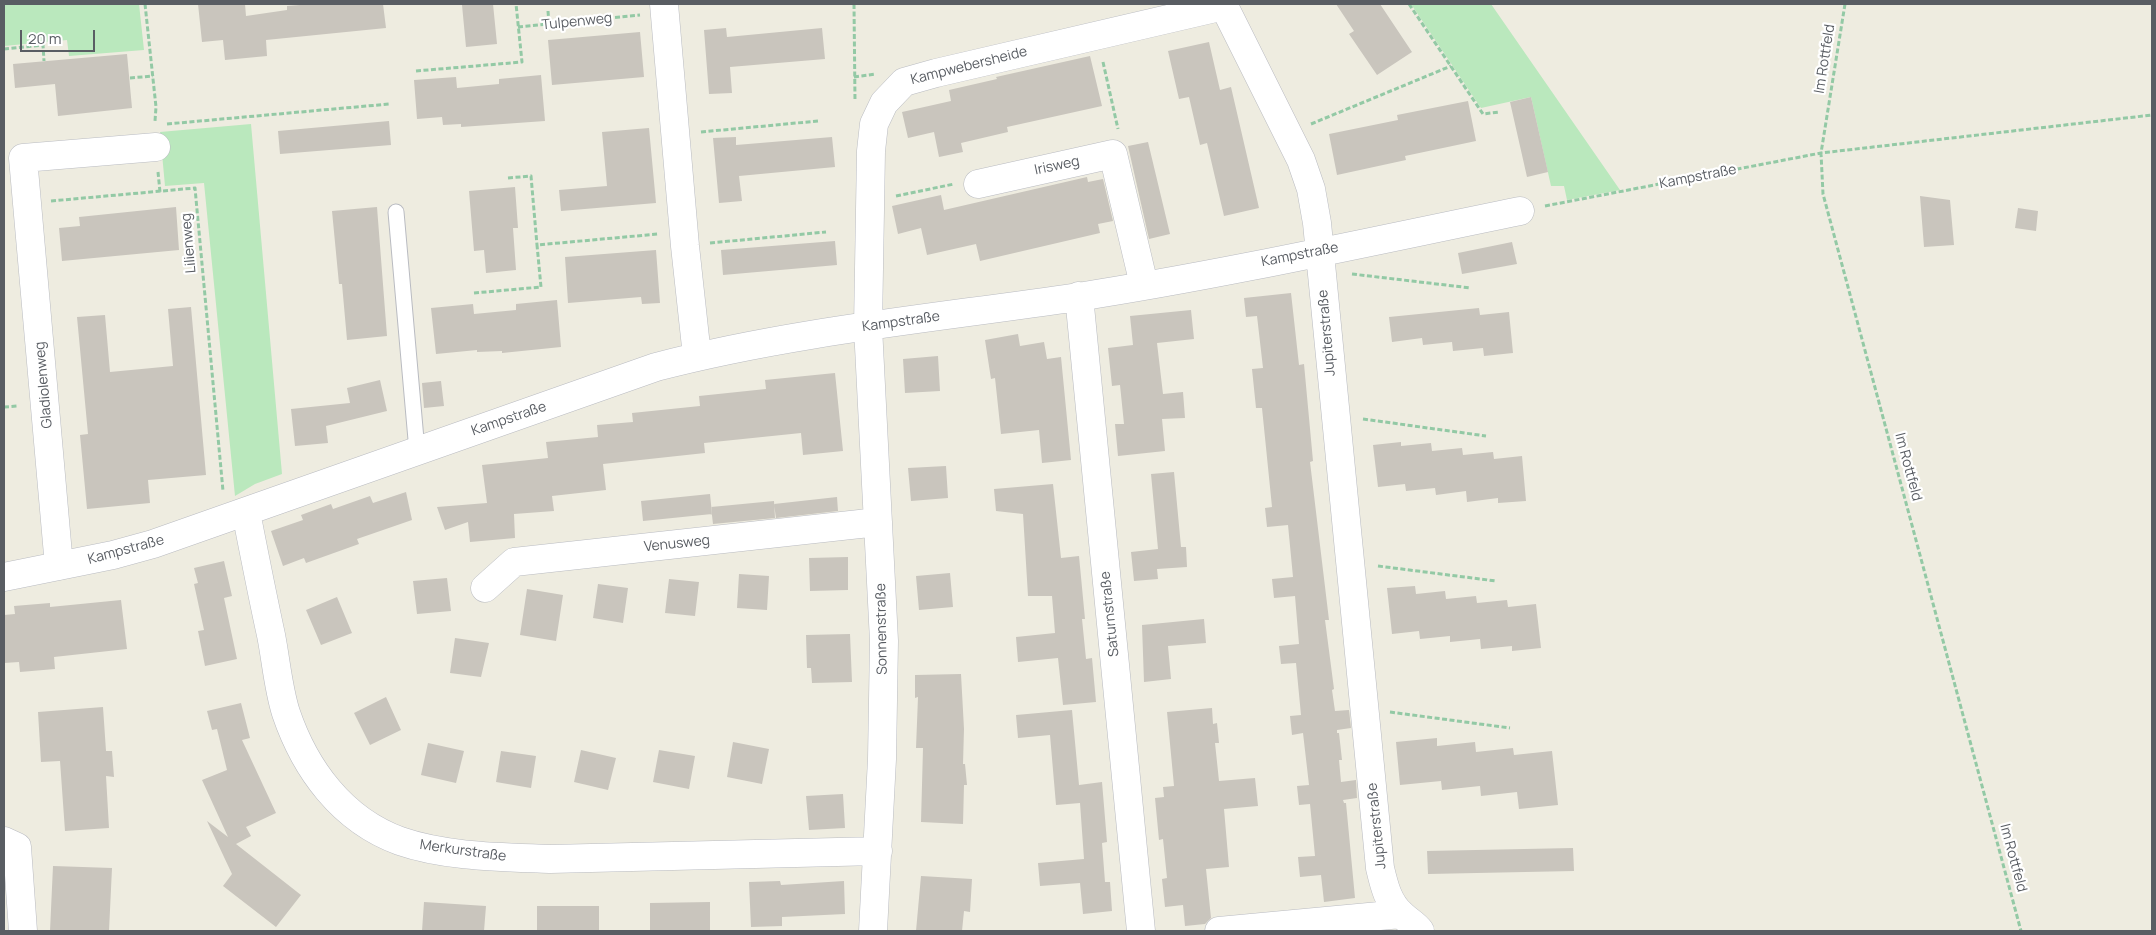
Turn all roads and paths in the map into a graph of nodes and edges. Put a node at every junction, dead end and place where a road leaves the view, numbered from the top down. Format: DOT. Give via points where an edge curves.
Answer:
graph roads {
  1 [pos="145,4"];
  2 [pos="516,4"];
  3 [pos="854,4"];
  4 [pos="1409,4"];
  5 [pos="1846,4"];
  6 [pos="1224,5"];
  7 [pos="665,8"];
  8 [pos="548,11"];
  9 [pos="549,24"];
  10 [pos="518,27"];
  11 [pos="1097,36"];
  12 [pos="4,49"];
  13 [pos="44,61"];
  14 [pos="1451,66"];
  15 [pos="416,71"];
  16 [pos="153,76"];
  17 [pos="130,78"];
  18 [pos="855,102"];
  19 [pos="389,104"];
  20 [pos="1499,112"];
  21 [pos="2152,115"];
  22 [pos="818,122"];
  23 [pos="1288,133"];
  24 [pos="675,135"];
  25 [pos="155,136"];
  26 [pos="1821,153"];
  27 [pos="1113,154"];
  28 [pos="508,178"];
  29 [pos="978,184"];
  30 [pos="160,192"];
  31 [pos="869,202"];
  32 [pos="27,203"];
  33 [pos="1520,211"];
  34 [pos="396,212"];
  35 [pos="826,232"];
  36 [pos="684,239"];
  37 [pos="537,245"];
  38 [pos="1320,261"];
  39 [pos="1144,285"];
  40 [pos="1471,288"];
  41 [pos="474,293"];
  42 [pos="1079,296"];
  43 [pos="868,327"];
  44 [pos="697,356"];
  45 [pos="1335,416"];
  46 [pos="1486,436"];
  47 [pos="417,451"];
  48 [pos="236,516"];
  49 [pos="878,522"];
  50 [pos="1350,563"];
  51 [pos="59,566"];
  52 [pos="4,577"];
  53 [pos="1496,581"];
  54 [pos="484,588"];
  55 [pos="1365,708"];
  56 [pos="1510,728"];
  57 [pos="4,841"];
  58 [pos="878,850"];
  59 [pos="1410,923"];
  60 [pos="23,931"];
  61 [pos="873,931"];
  62 [pos="1141,931"];
  63 [pos="1218,931"];
  64 [pos="2022,931"];
  1 -- 16 [label="path"];
  2 -- 10 [label="path"];
  3 -- 18 [label="path"];
  4 -- 14 [label="path"];
  5 -- 26 [label="path, Im Rottfeld"];
  6 -- 11 [label="street, Kampwebersheide"];
  6 -- 23 [label="street, Kampwebersheide"];
  7 -- 9 [label="path, Tulpenweg"];
  7 -- 24 [label="street"];
  8 -- 9 [label="path"];
  9 -- 10 [label="path, Tulpenweg"];
  10 -- 15 [label="path" via="522,62"];
  11 -- 27 [label="path" via="1122,143"];
  11 -- 31 [label="street, Kampwebersheide" via="904,82 884,103 874,124"];
  12 -- 13 [label="path" via="43,45"];
  14 -- 20 [label="path" via="1483,114"];
  14 -- 23 [label="path"];
  16 -- 17 [label="path"];
  16 -- 25 [label="path"];
  19 -- 25 [label="path"];
  21 -- 26 [label="path, Kampstraße"];
  22 -- 24 [label="path"];
  23 -- 38 [label="street, Kampwebersheide" via="1311,189"];
  24 -- 36 [label="street"];
  25 -- 30 [label="path"];
  25 -- 32 [label="street, Gladiolenweg" via="23,158"];
  26 -- 33 [label="path, Kampstraße"];
  26 -- 64 [label="path, Im Rottfeld" via="1823,194"];
  27 -- 29 [label="street, Irisweg"];
  27 -- 39 [label="street"];
  28 -- 37 [label="path" via="531,176"];
  29 -- 31 [label="path" via="955,183"];
  30 -- 32 [label="path"];
  30 -- 48 [label="path, Lilienweg" via="195,188"];
  31 -- 43 [label="street, Kampwebersheide"];
  32 -- 51 [label="street, Gladiolenweg"];
  33 -- 38 [label="street, Kampstraße"];
  34 -- 47 [label="lane"];
  35 -- 36 [label="path"];
  36 -- 37 [label="path"];
  36 -- 44 [label="street"];
  37 -- 41 [label="path" via="541,287"];
  38 -- 39 [label="street, Kampstraße"];
  38 -- 40 [label="path, Kampstraße"];
  38 -- 45 [label="street, Jupiterstraße"];
  39 -- 42 [label="street, Kampstraße"];
  42 -- 43 [label="street, Kampstraße"];
  42 -- 62 [label="street, Saturnstraße"];
  43 -- 44 [label="street, Kampstraße"];
  43 -- 49 [label="street, Sonnenstraße"];
  44 -- 47 [label="street, Kampstraße" via="656,367"];
  45 -- 46 [label="path"];
  45 -- 50 [label="street, Jupiterstraße"];
  47 -- 48 [label="street, Kampstraße"];
  48 -- 51 [label="street, Kampstraße" via="121,553"];
  48 -- 58 [label="street, Merkurstraße" via="286,711 299,744 332,796 376,830 400,841 430,848 516,858 609,859"];
  49 -- 54 [label="street, Venusweg" via="514,562"];
  49 -- 58 [label="street, Sonnenstraße" via="884,641"];
  50 -- 53 [label="path"];
  50 -- 55 [label="street, Jupiterstraße"];
  51 -- 52 [label="street, Kampstraße"];
  55 -- 56 [label="path"];
  55 -- 59 [label="street, Jupiterstraße" via="1380,868 1391,902"];
  57 -- 60 [label="street" via="17,847"];
  58 -- 61 [label="street, Sonnenstraße"];
  59 -- 63 [label="street"];
}
